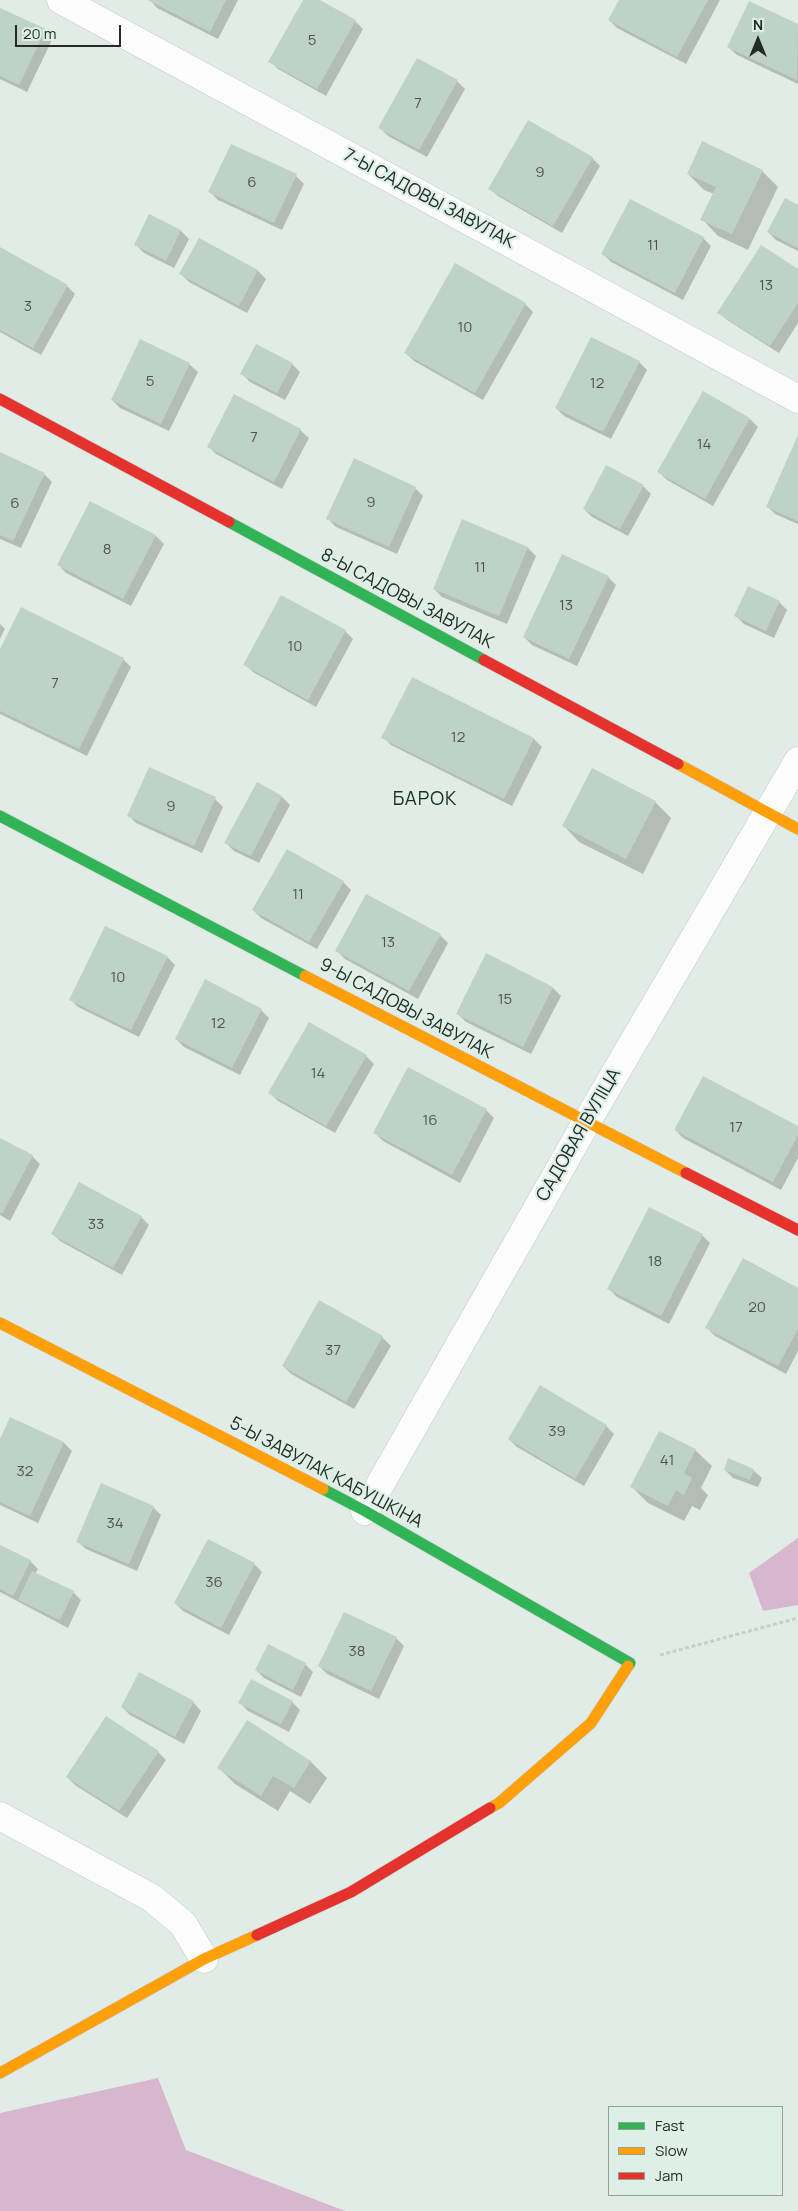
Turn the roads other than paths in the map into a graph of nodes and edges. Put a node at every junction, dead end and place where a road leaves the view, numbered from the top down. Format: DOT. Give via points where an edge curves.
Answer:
graph roads {
  1 [pos="61,0"];
  2 [pos="0,399"];
  3 [pos="798,399"];
  4 [pos="798,762"];
  5 [pos="767,814"];
  6 [pos="0,816"];
  7 [pos="798,829"];
  8 [pos="586,1123"];
  9 [pos="798,1230"];
  10 [pos="0,1323"];
  11 [pos="365,1511"];
  12 [pos="0,1816"];
  13 [pos="204,1959"];
  14 [pos="0,2073"];
  1 -- 3 [label="street, 7-Ы САДОВЫ ЗАВУЛАК"];
  2 -- 5 [label="street, 8-Ы САДОВЫ ЗАВУЛАК"];
  4 -- 5 [label="street, САДОВАЯ ВУЛІЦА"];
  5 -- 7 [label="street, 8-Ы САДОВЫ ЗАВУЛАК"];
  5 -- 8 [label="street, САДОВАЯ ВУЛІЦА"];
  6 -- 8 [label="street, 9-Ы САДОВЫ ЗАВУЛАК"];
  8 -- 9 [label="street, 9-Ы САДОВЫ ЗАВУЛАК"];
  8 -- 11 [label="street, САДОВАЯ ВУЛІЦА"];
  10 -- 11 [label="street, 5-Ы ЗАВУЛАК КАБУШКІНА"];
  11 -- 13 [label="street, 5-Ы ЗАВУЛАК КАБУШКІНА" via="630,1663 591,1723 499,1803 351,1892"];
  12 -- 13 [label="street" via="152,1898 183,1924"];
  13 -- 14 [label="street"];
}
